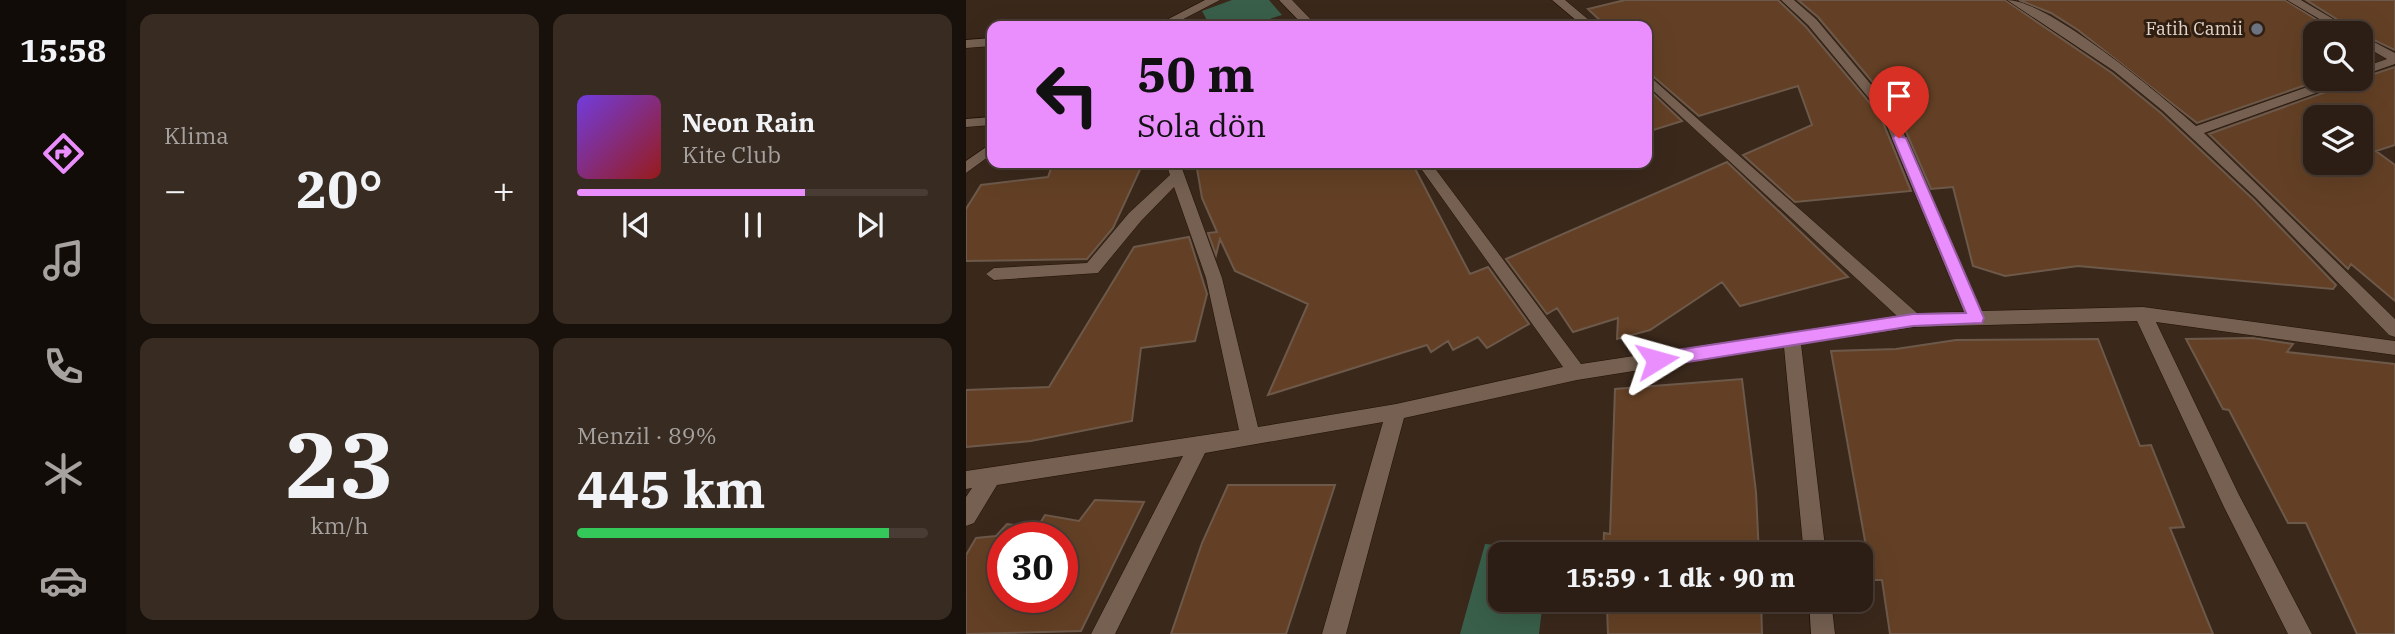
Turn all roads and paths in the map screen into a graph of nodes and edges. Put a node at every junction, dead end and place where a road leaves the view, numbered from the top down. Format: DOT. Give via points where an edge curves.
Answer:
graph roads {
  1 [pos="1213,0"];
  2 [pos="1286,0"];
  3 [pos="1558,0"];
  4 [pos="1787,0"];
  5 [pos="2013,0"];
  6 [pos="2293,0"];
  7 [pos="1171,21"];
  8 [pos="1306,21"];
  9 [pos="1584,21"];
  10 [pos="2330,21"];
  11 [pos="987,42"];
  12 [pos="966,44"];
  13 [pos="2373,46"];
  14 [pos="2395,59"];
  15 [pos="2373,67"];
  16 [pos="1652,83"];
  17 [pos="2308,91"];
  18 [pos="987,121"];
  19 [pos="966,123"];
  20 [pos="2195,131"];
  21 [pos="987,151"];
  22 [pos="1428,168"];
  23 [pos="966,169"];
  24 [pos="1174,170"];
  25 [pos="993,274"];
  26 [pos="2143,314"];
  27 [pos="1976,318"];
  28 [pos="1913,320"];
  29 [pos="2395,330"];
  30 [pos="1792,341"];
  31 [pos="2395,348"];
  32 [pos="1577,372"];
  33 [pos="1396,412"];
  34 [pos="1250,438"];
  35 [pos="1198,446"];
  36 [pos="992,476"];
  37 [pos="966,480"];
  38 [pos="966,516"];
  39 [pos="1814,542"];
  40 [pos="1821,612"];
  41 [pos="1102,634"];
  42 [pos="1334,634"];
  43 [pos="1823,634"];
  44 [pos="2300,634"];
  1 -- 7 [label="street"];
  2 -- 8 [label="street"];
  3 -- 9 [label="street"];
  4 -- 27 [label="street" via="1812,22 1888,113"];
  5 -- 20 [label="street" via="2059,25"];
  6 -- 10 [label="street"];
  11 -- 12 [label="street"];
  13 -- 14 [label="street"];
  14 -- 15 [label="street"];
  16 -- 28 [label="street"];
  17 -- 20 [label="street"];
  18 -- 19 [label="street"];
  20 -- 29 [label="street"];
  21 -- 23 [label="street"];
  22 -- 32 [label="street"];
  24 -- 25 [label="street" via="1092,269"];
  24 -- 34 [label="street" via="1214,278"];
  26 -- 27 [label="street"];
  26 -- 31 [label="street"];
  26 -- 44 [label="street"];
  27 -- 28 [label="street"];
  28 -- 30 [label="street"];
  30 -- 32 [label="street"];
  30 -- 39 [label="street"];
  32 -- 33 [label="street"];
  33 -- 34 [label="street"];
  33 -- 42 [label="street"];
  34 -- 35 [label="street"];
  35 -- 36 [label="street"];
  35 -- 41 [label="street"];
  36 -- 37 [label="street"];
  36 -- 38 [label="street"];
  40 -- 43 [label="street"];
}
